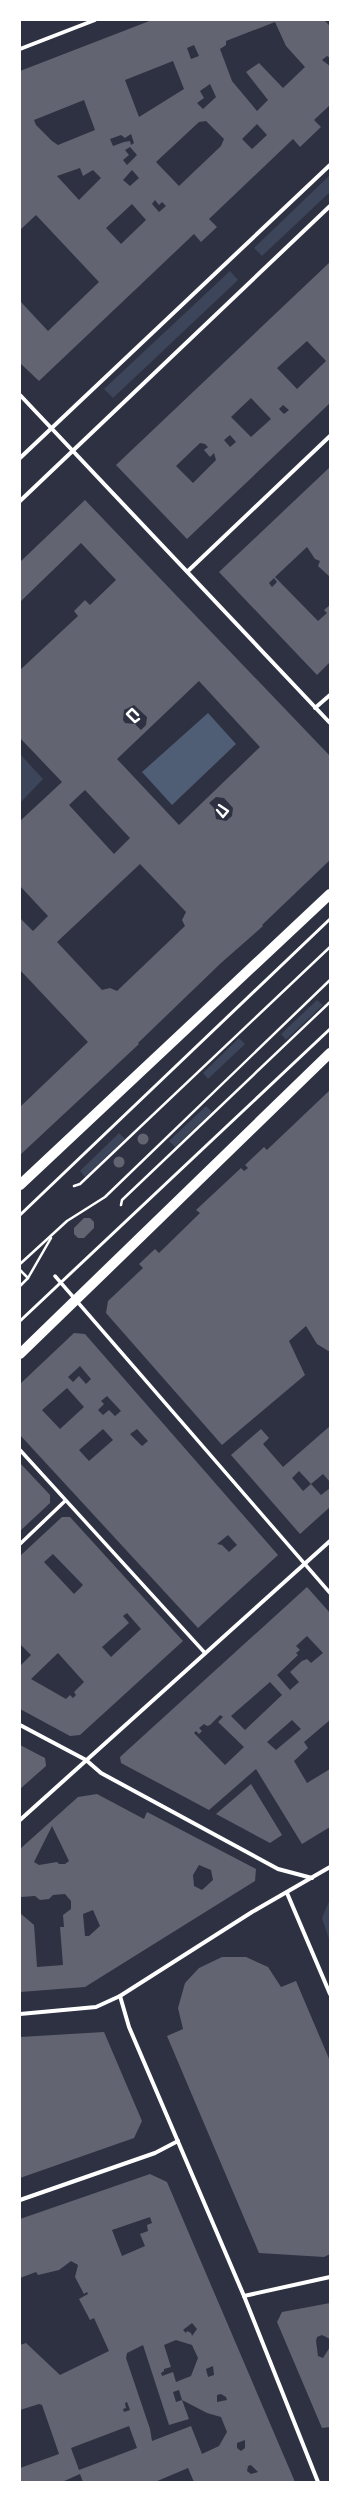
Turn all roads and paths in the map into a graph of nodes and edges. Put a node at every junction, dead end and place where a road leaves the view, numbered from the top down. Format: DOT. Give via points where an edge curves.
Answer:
graph roads {
  1 [pos="95,20"];
  2 [pos="20,49"];
  3 [pos="330,165"];
  4 [pos="330,206"];
  5 [pos="20,395"];
  6 [pos="51,428"];
  7 [pos="330,436"];
  8 [pos="73,451"];
  9 [pos="20,458"];
  10 [pos="20,501"];
  11 [pos="188,571"];
  12 [pos="330,695"];
  13 [pos="316,708"];
  14 [pos="138,715"];
  15 [pos="139,719"];
  16 [pos="330,724"];
  17 [pos="219,805"];
  18 [pos="217,810"];
  19 [pos="330,894"];
  20 [pos="330,919"];
  21 [pos="330,946"];
  22 [pos="330,980"];
  23 [pos="330,1028"];
  24 [pos="330,1054"];
  25 [pos="20,1185"];
  26 [pos="69,1187"];
  27 [pos="20,1215"];
  28 [pos="52,1236"];
  29 [pos="20,1264"];
  30 [pos="20,1270"];
  31 [pos="54,1276"];
  32 [pos="28,1278"];
  33 [pos="60,1283"];
  34 [pos="20,1286"];
  35 [pos="76,1301"];
  36 [pos="20,1321"];
  37 [pos="20,1354"];
  38 [pos="20,1450"];
  39 [pos="65,1501"];
  40 [pos="330,1541"];
  41 [pos="20,1544"];
  42 [pos="304,1564"];
  43 [pos="330,1593"];
  44 [pos="205,1653"];
  45 [pos="20,1725"];
  46 [pos="86,1760"];
  47 [pos="20,1820"];
  48 [pos="330,1867"];
  49 [pos="312,1878"];
  50 [pos="287,1893"];
  51 [pos="330,1994"];
  52 [pos="120,1996"];
  53 [pos="20,2014"];
  54 [pos="178,2141"];
  55 [pos="20,2200"];
  56 [pos="330,2277"];
  57 [pos="244,2296"];
  58 [pos="318,2482"];
  1 -- 2 [label="street"];
  3 -- 6 [label="street"];
  4 -- 8 [label="street"];
  5 -- 6 [label="street"];
  6 -- 8 [label="street"];
  6 -- 9 [label="street"];
  7 -- 11 [label="street"];
  8 -- 10 [label="street"];
  8 -- 11 [label="street"];
  11 -- 13 [label="street"];
  12 -- 13 [label="street"];
  13 -- 16 [label="street"];
  14 -- 15 [label="path" via="132,709 127,714 135,722"];
  17 -- 18 [label="path" via="228,811 223,817"];
  19 -- 25 [label="main road"];
  20 -- 27 [label="lane"];
  21 -- 26 [label="path" via="80,1184"];
  22 -- 28 [label="path" via="106,1197 67,1221"];
  23 -- 33 [label="lane"];
  24 -- 35 [label="main road"];
  28 -- 29 [label="path"];
  28 -- 32 [label="path"];
  30 -- 32 [label="path"];
  31 -- 33 [label="street"];
  32 -- 34 [label="path"];
  33 -- 35 [label="street"];
  33 -- 36 [label="lane"];
  35 -- 37 [label="main road"];
  35 -- 42 [label="street"];
  38 -- 39 [label="street"];
  39 -- 41 [label="street"];
  39 -- 44 [label="street"];
  40 -- 42 [label="street"];
  42 -- 43 [label="street"];
  42 -- 44 [label="street"];
  44 -- 46 [label="street"];
  45 -- 46 [label="street"];
  46 -- 47 [label="street"];
  46 -- 49 [label="street" via="101,1773 278,1869"];
  48 -- 49 [label="street"];
  49 -- 50 [label="street"];
  50 -- 51 [label="street"];
  50 -- 52 [label="street"];
  52 -- 53 [label="street" via="96,2007"];
  52 -- 54 [label="street" via="129,2027"];
  54 -- 55 [label="street" via="155,2153"];
  54 -- 57 [label="street"];
  56 -- 57 [label="street"];
  57 -- 58 [label="street"];
}
